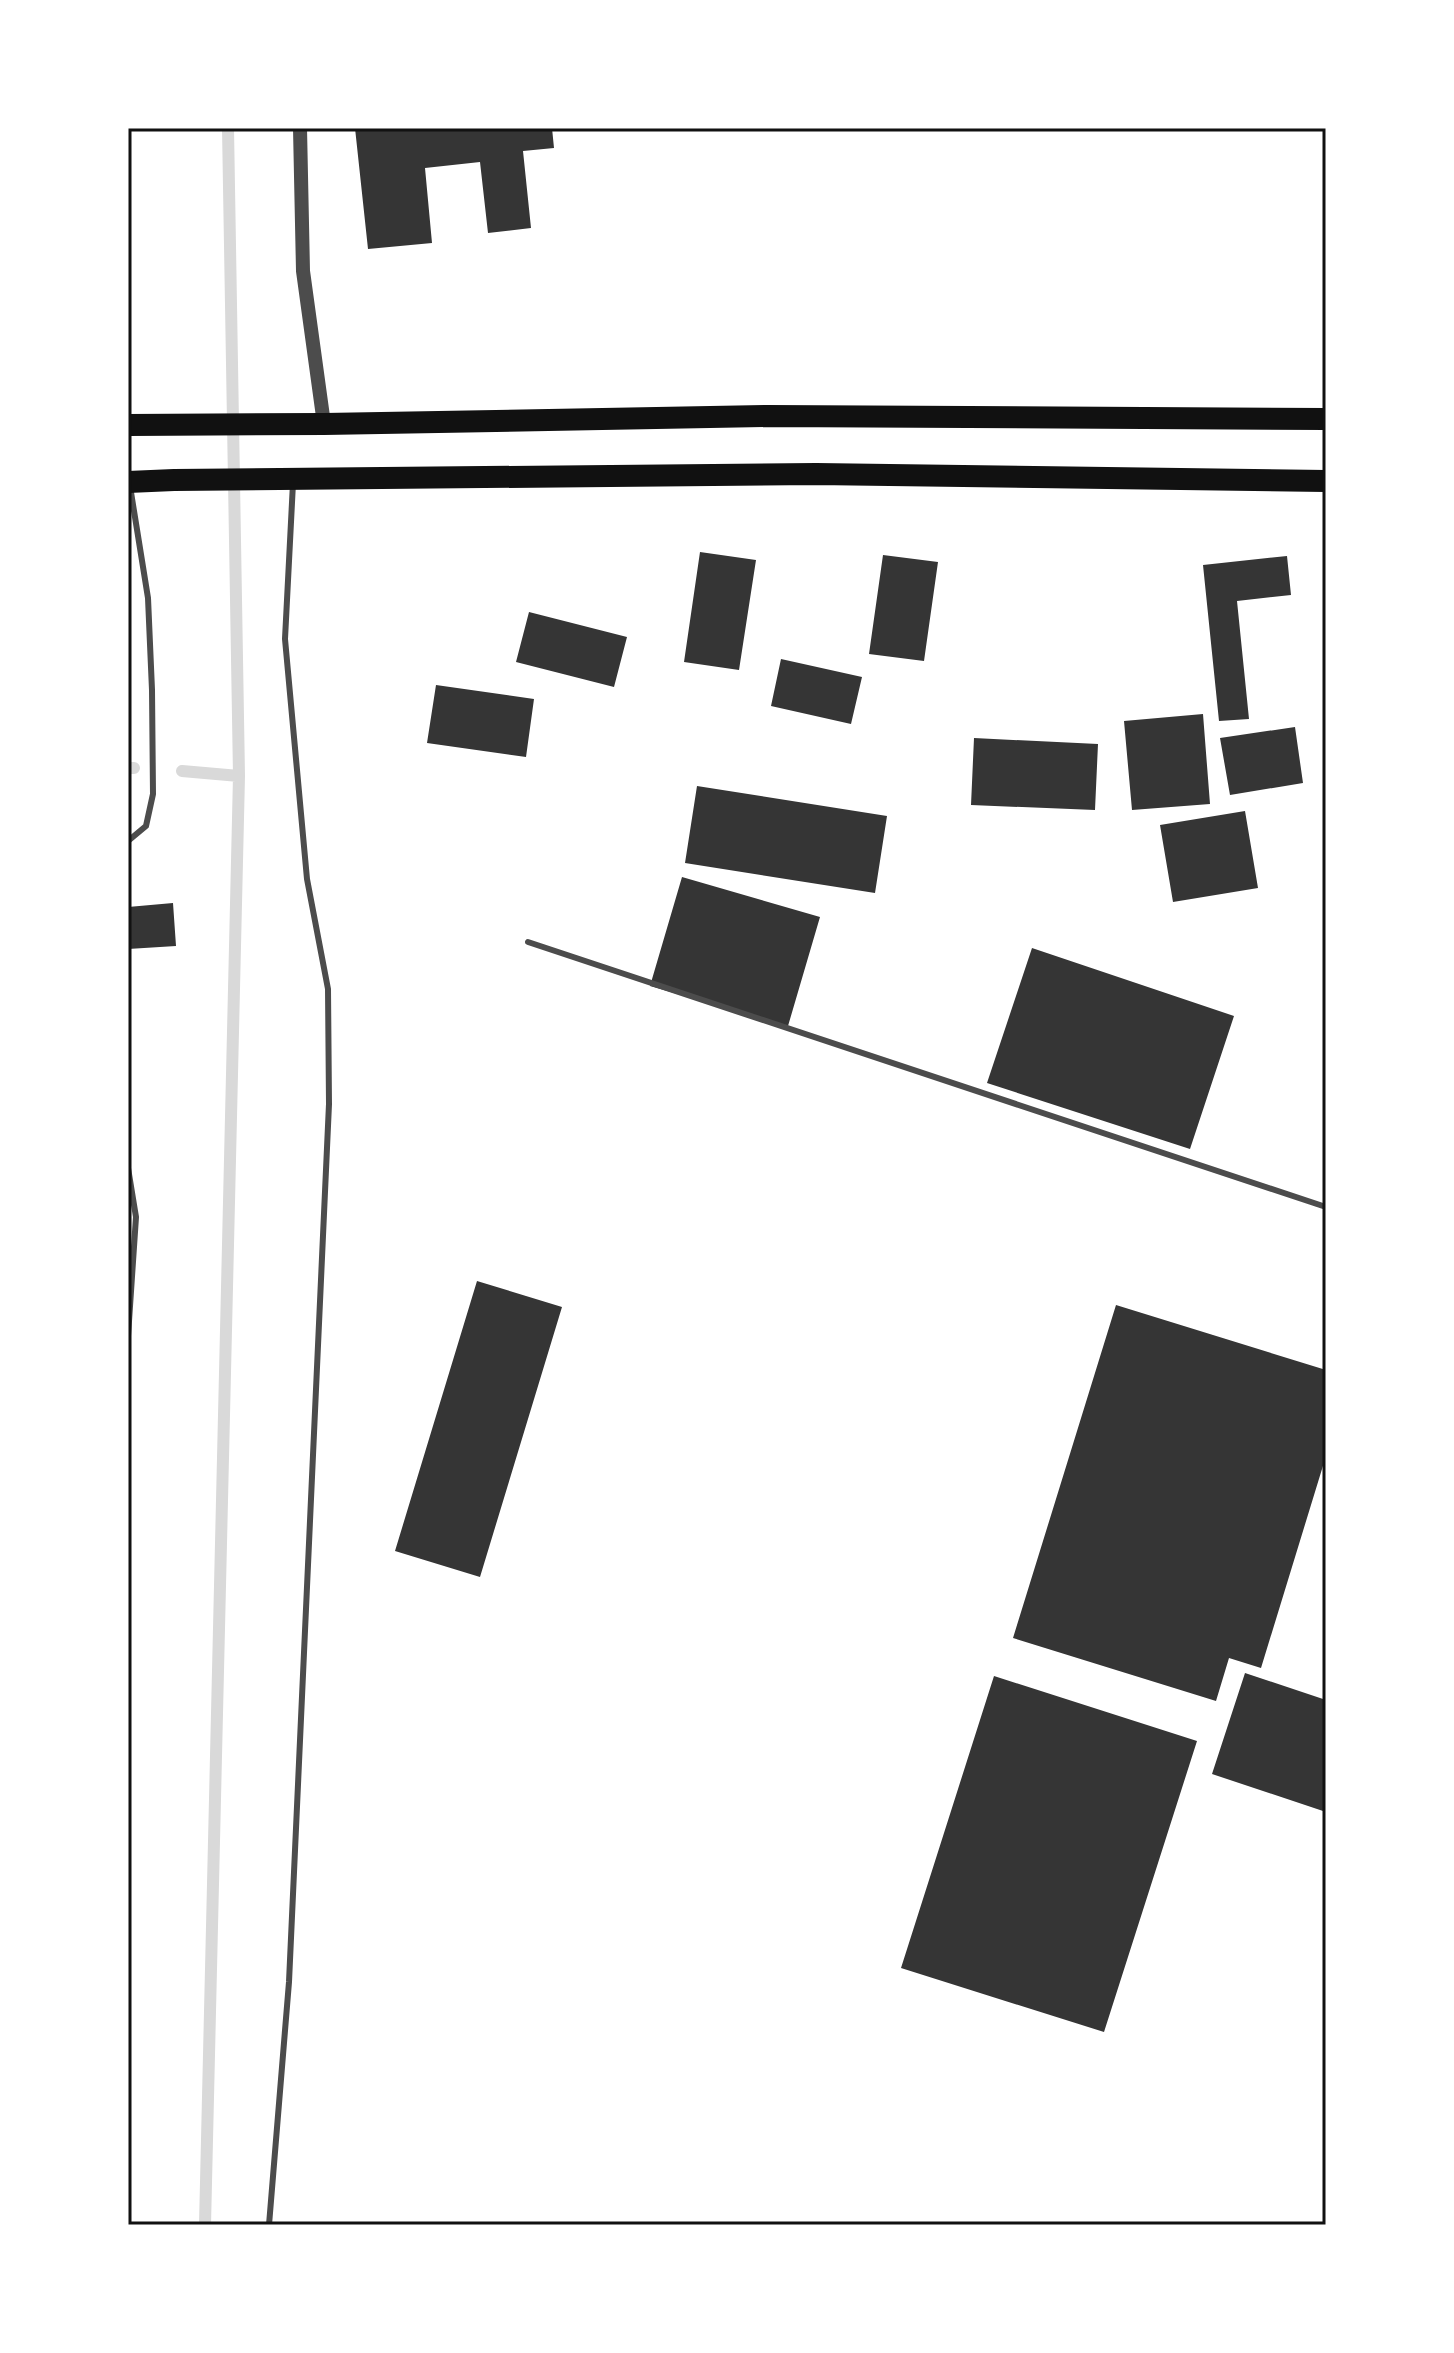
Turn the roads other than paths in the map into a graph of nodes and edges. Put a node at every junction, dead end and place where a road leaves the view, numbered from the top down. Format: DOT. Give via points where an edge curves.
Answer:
graph roads {
  1 [pos="300,128"];
  2 [pos="1326,419"];
  3 [pos="324,424"];
  4 [pos="128,425"];
  5 [pos="285,479"];
  6 [pos="1326,481"];
  7 [pos="129,482"];
  8 [pos="128,841"];
  9 [pos="528,942"];
  10 [pos="128,1168"];
  11 [pos="1326,1207"];
  12 [pos="128,1336"];
  13 [pos="269,2225"];
  1 -- 3 [label="street" via="303,271"];
  2 -- 3 [label="highway" via="769,416"];
  3 -- 4 [label="highway"];
  5 -- 6 [label="highway" via="816,474"];
  5 -- 7 [label="highway"];
  5 -- 13 [label="lane" via="285,639 307,879 328,989 329,1104 289,1982"];
  7 -- 8 [label="lane" via="148,598 153,794 146,826"];
  9 -- 11 [label="lane"];
  10 -- 12 [label="lane" via="136,1217"];
}
